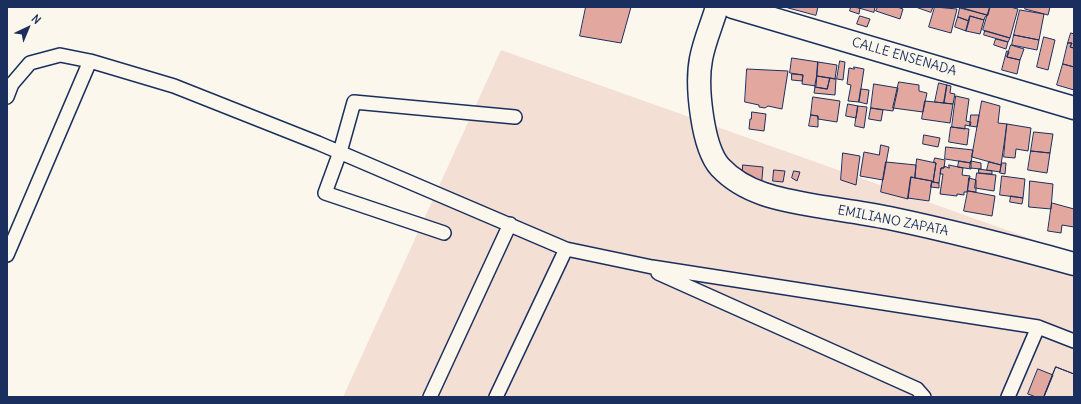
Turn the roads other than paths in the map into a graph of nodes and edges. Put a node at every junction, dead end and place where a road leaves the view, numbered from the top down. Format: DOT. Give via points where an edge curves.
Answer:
graph roads {
  1 [pos="717,7"];
  2 [pos="733,7"];
  3 [pos="90,61"];
  4 [pos="7,98"];
  5 [pos="1074,108"];
  6 [pos="514,117"];
  7 [pos="340,152"];
  8 [pos="510,224"];
  9 [pos="444,233"];
  10 [pos="566,249"];
  11 [pos="7,255"];
  12 [pos="1074,264"];
  13 [pos="641,265"];
  14 [pos="1038,327"];
  15 [pos="1074,341"];
  16 [pos="430,397"];
  17 [pos="496,397"];
  18 [pos="924,397"];
  19 [pos="1008,397"];
  1 -- 12 [label="street, EMILIANO ZAPATA" via="701,59 699,87 708,145 719,166 733,178 755,191 783,200 896,220 997,242"];
  2 -- 5 [label="street, CALLE ENSENADA"];
  3 -- 4 [label="lane" via="60,55 30,63 12,84"];
  3 -- 7 [label="lane" via="174,86"];
  3 -- 11 [label="lane"];
  6 -- 7 [label="lane" via="354,102"];
  7 -- 8 [label="lane"];
  7 -- 9 [label="lane" via="325,193"];
  8 -- 10 [label="lane"];
  8 -- 16 [label="lane"];
  10 -- 13 [label="lane"];
  10 -- 17 [label="lane"];
  13 -- 14 [label="lane"];
  13 -- 18 [label="lane" via="917,389"];
  14 -- 15 [label="lane"];
  14 -- 19 [label="lane"];
}
